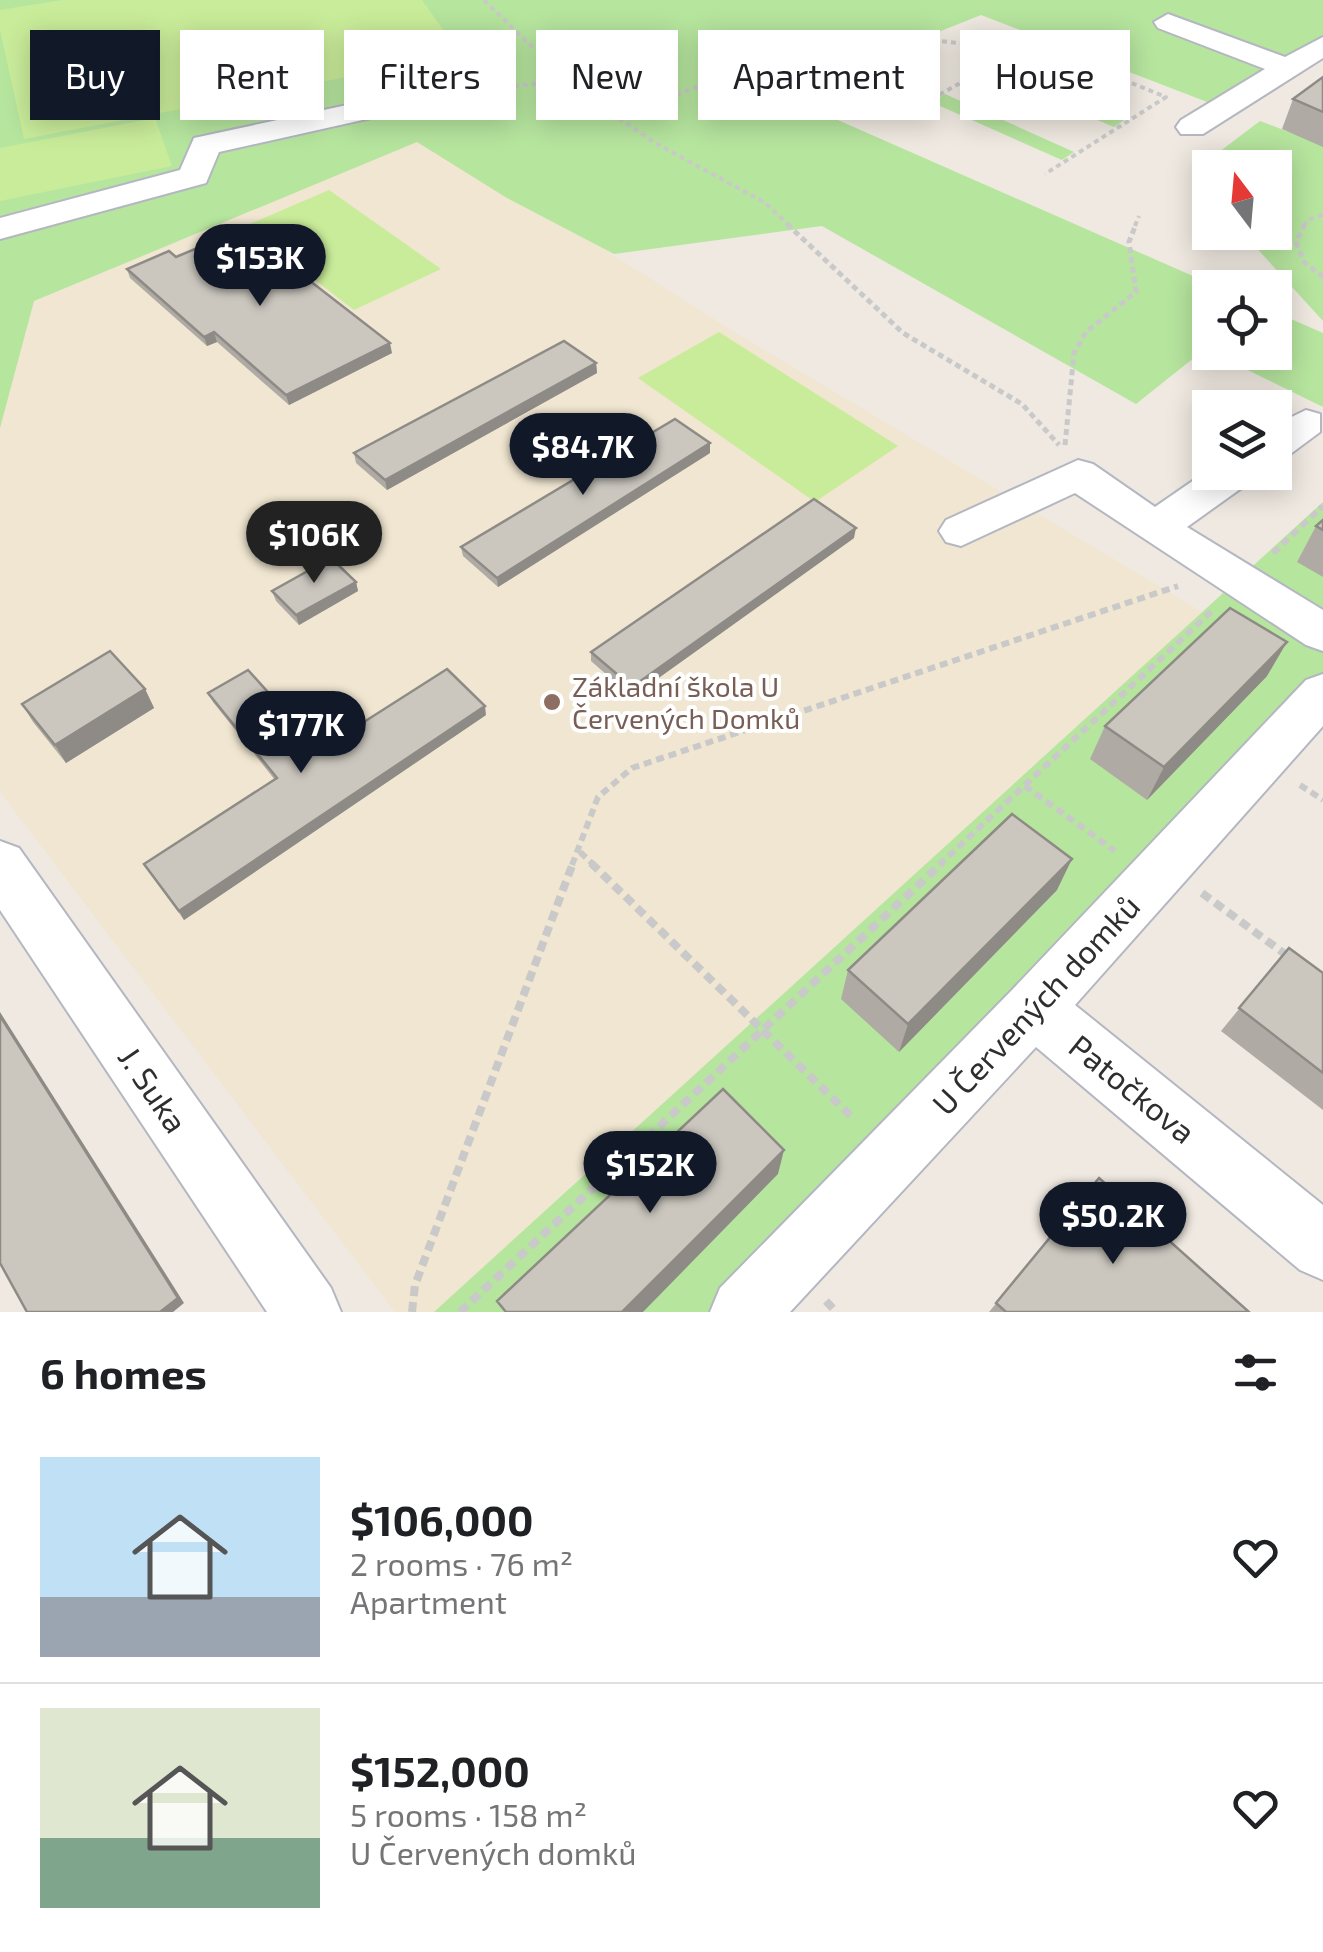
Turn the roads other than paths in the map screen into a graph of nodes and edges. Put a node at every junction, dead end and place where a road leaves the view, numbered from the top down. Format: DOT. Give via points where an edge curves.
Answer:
graph roads {
  1 [pos="1168,22"];
  2 [pos="1323,46"];
  3 [pos="1288,68"];
  4 [pos="344,115"];
  5 [pos="1192,127"];
  6 [pos="0,230"];
  7 [pos="1209,490"];
  8 [pos="1155,528"];
  9 [pos="961,530"];
  10 [pos="1323,632"];
  11 [pos="1323,693"];
  12 [pos="0,865"];
  13 [pos="1034,1008"];
  14 [pos="1323,1247"];
  15 [pos="307,1312"];
  16 [pos="744,1312"];
  1 -- 3 [label="street"];
  2 -- 3 [label="street"];
  3 -- 5 [label="street"];
  4 -- 6 [label="street" via="204,145 194,176"];
  7 -- 8 [label="street"];
  8 -- 9 [label="street" via="1078,474"];
  8 -- 10 [label="street"];
  11 -- 13 [label="street, U Červených domků"];
  12 -- 15 [label="street, J. Suka"];
  13 -- 14 [label="street, Patočkova"];
  13 -- 16 [label="street, U Červených domků"];
}
